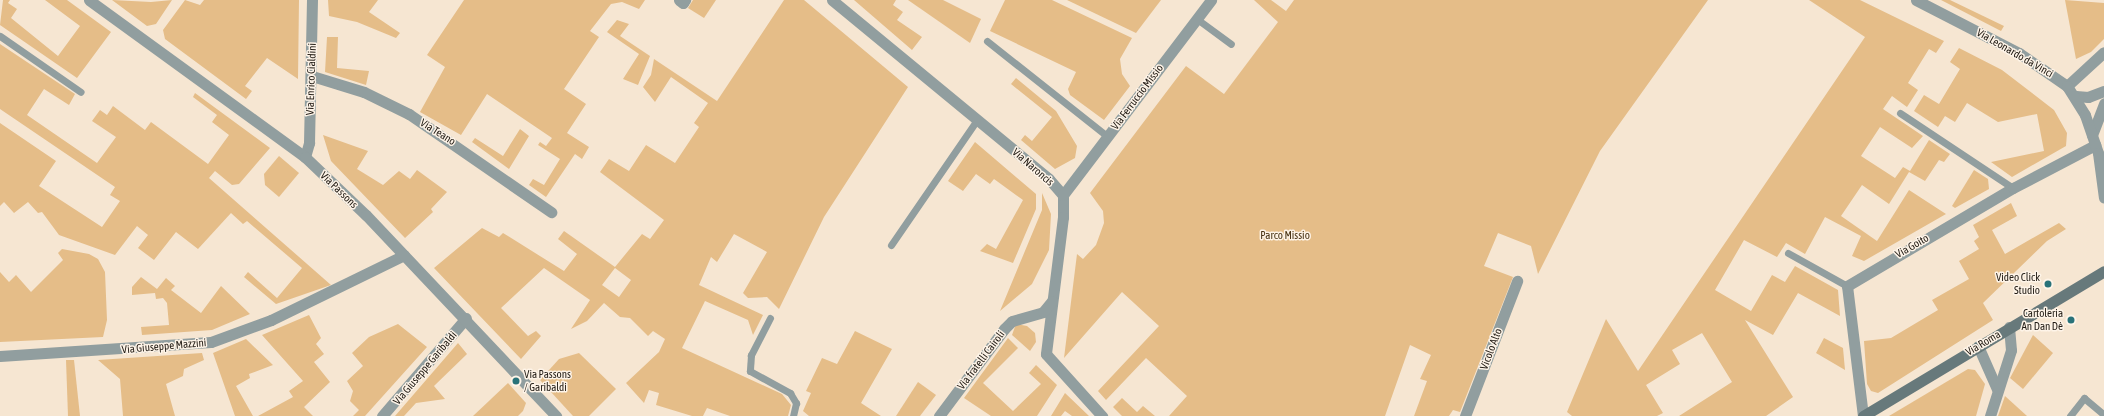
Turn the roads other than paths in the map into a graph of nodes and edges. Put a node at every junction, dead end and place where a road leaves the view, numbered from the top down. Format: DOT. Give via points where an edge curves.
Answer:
graph roads {
  1 [pos="90,0"];
  2 [pos="312,0"];
  3 [pos="679,0"];
  4 [pos="685,0"];
  5 [pos="832,0"];
  6 [pos="1210,0"];
  7 [pos="1916,0"];
  8 [pos="1197,18"];
  9 [pos="0,36"];
  10 [pos="987,41"];
  11 [pos="1231,44"];
  12 [pos="2104,52"];
  13 [pos="312,76"];
  14 [pos="2068,86"];
  15 [pos="2104,91"];
  16 [pos="81,92"];
  17 [pos="2076,96"];
  18 [pos="2104,103"];
  19 [pos="1900,113"];
  20 [pos="977,120"];
  21 [pos="1107,136"];
  22 [pos="2097,149"];
  23 [pos="305,157"];
  24 [pos="2013,188"];
  25 [pos="1063,194"];
  26 [pos="2104,198"];
  27 [pos="551,212"];
  28 [pos="891,245"];
  29 [pos="1788,253"];
  30 [pos="404,255"];
  31 [pos="2104,271"];
  32 [pos="1517,281"];
  33 [pos="1847,286"];
  34 [pos="1053,300"];
  35 [pos="466,318"];
  36 [pos="770,318"];
  37 [pos="1032,318"];
  38 [pos="2009,327"];
  39 [pos="1046,345"];
  40 [pos="1978,346"];
  41 [pos="0,356"];
  42 [pos="1998,389"];
  43 [pos="2104,415"];
  44 [pos="382,416"];
  45 [pos="556,416"];
  46 [pos="793,416"];
  47 [pos="938,416"];
  48 [pos="1102,416"];
  49 [pos="1465,416"];
  50 [pos="1863,416"];
  51 [pos="1990,416"];
  52 [pos="2070,416"];
  1 -- 23 [label="street, Via Passons"];
  2 -- 13 [label="street, Via Enrico Cialdini"];
  3 -- 4 [label="street" via="683,3"];
  5 -- 20 [label="street, Via Naroncis"];
  6 -- 8 [label="street, Via Ferruccio Missio"];
  7 -- 14 [label="street, Via Leonardo da Vinci" via="2019,53"];
  8 -- 11 [label="lane"];
  8 -- 21 [label="street, Via Ferruccio Missio"];
  9 -- 16 [label="lane"];
  10 -- 21 [label="lane"];
  12 -- 14 [label="street"];
  13 -- 23 [label="street, Via Enrico Cialdini" via="309,143"];
  13 -- 27 [label="street, Via Teano" via="364,92 409,114"];
  14 -- 17 [label="street, Via Leonardo da Vinci"];
  15 -- 17 [label="street" via="2088,97"];
  17 -- 22 [label="street, Via Leonardo da Vinci"];
  18 -- 22 [label="street"];
  19 -- 24 [label="lane"];
  20 -- 25 [label="street, Via Naroncis"];
  20 -- 28 [label="lane"];
  21 -- 25 [label="street, Via Ferruccio Missio"];
  22 -- 24 [label="street, Via Goito"];
  22 -- 26 [label="street, Via Leonardo da Vinci"];
  23 -- 30 [label="street, Via Passons"];
  24 -- 33 [label="street, Via Goito"];
  25 -- 34 [label="street, Via Naroncis"];
  29 -- 33 [label="lane"];
  30 -- 35 [label="street, Via Passons"];
  30 -- 41 [label="street, Via Giuseppe Mazzini" via="381,269 271,320 211,342"];
  31 -- 38 [label="main road, Via Roma"];
  32 -- 49 [label="street, Vicolo Alto"];
  33 -- 50 [label="street"];
  34 -- 37 [label="street, Via fratelli Cairoli" via="1043,312"];
  34 -- 39 [label="street, Via Naroncis"];
  35 -- 44 [label="street, Via Giuseppe Garibaldi"];
  35 -- 45 [label="street, Via Passons"];
  36 -- 46 [label="lane" via="748,363 753,374 790,393 796,403"];
  37 -- 39 [label="street" via="1040,323"];
  37 -- 47 [label="street, Via fratelli Cairoli" via="1021,317 1004,329"];
  38 -- 40 [label="main road, Via Roma"];
  38 -- 42 [label="street" via="2012,350"];
  39 -- 48 [label="street, Via Naroncis" via="1052,365"];
  40 -- 42 [label="street"];
  40 -- 50 [label="main road, Via Roma"];
  42 -- 51 [label="street"];
  43 -- 52 [label="lane" via="2084,398"];
}
